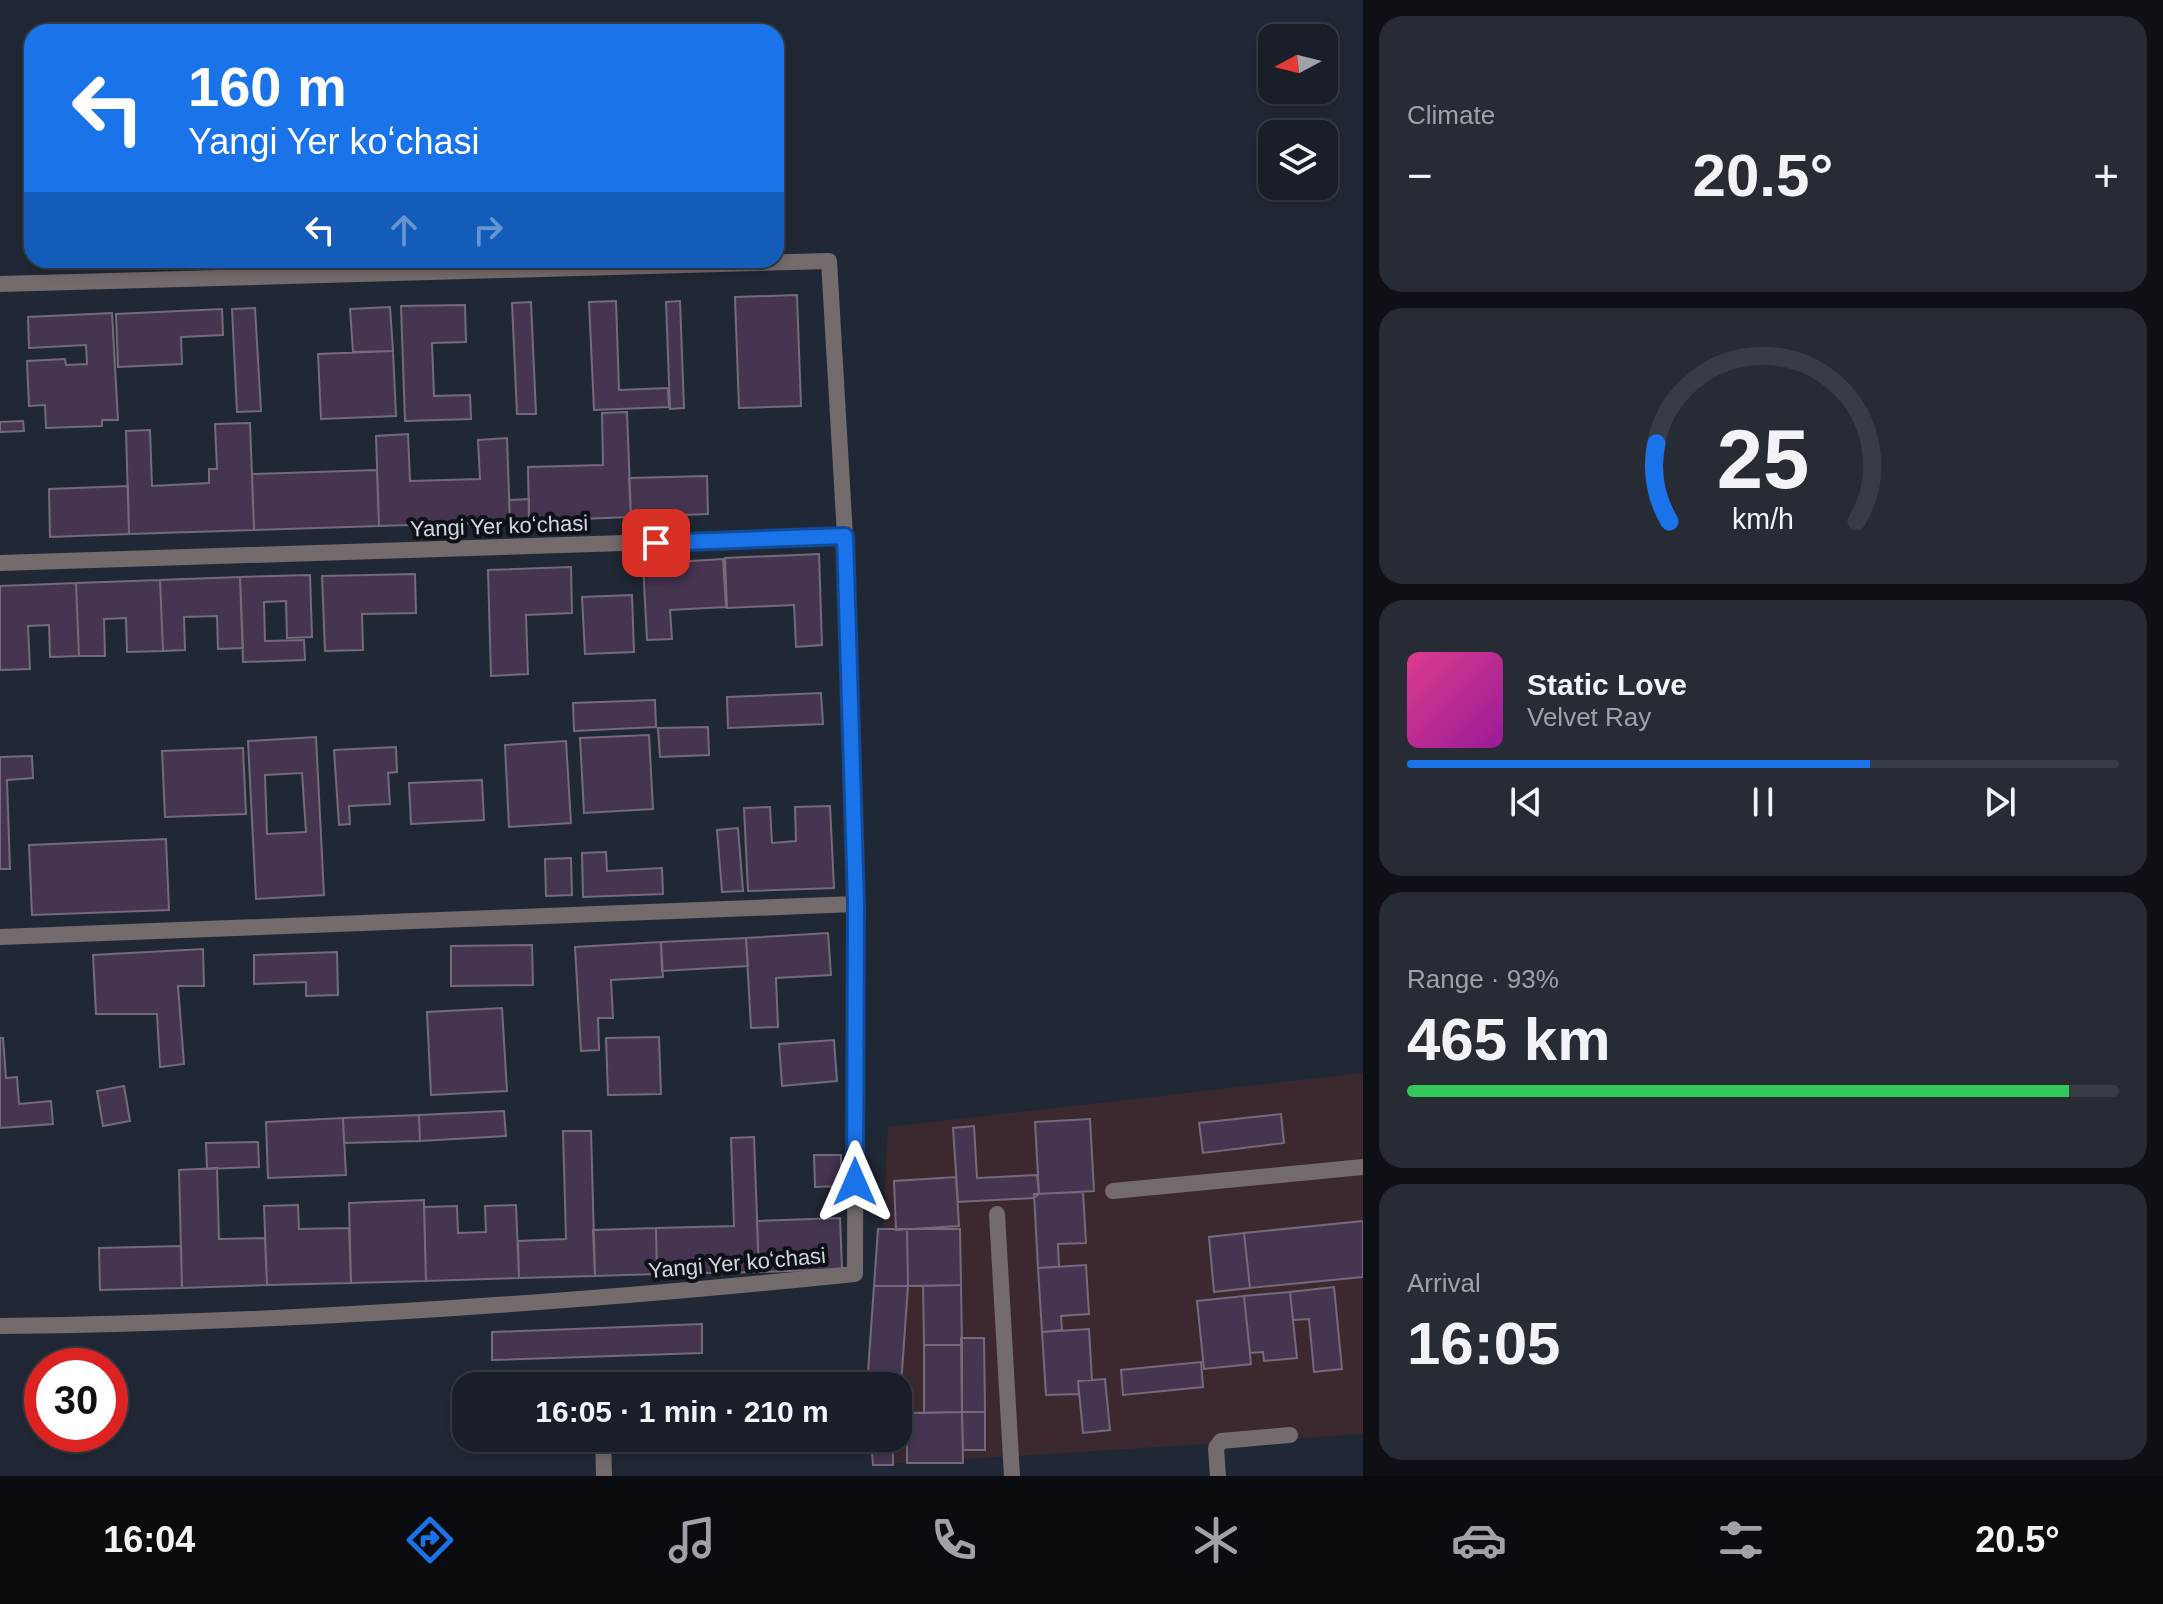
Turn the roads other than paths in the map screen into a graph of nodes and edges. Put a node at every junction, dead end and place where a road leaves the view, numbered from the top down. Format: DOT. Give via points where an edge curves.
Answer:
graph roads {
  1 [pos="784,262"];
  2 [pos="577,268"];
  3 [pos="0,284"];
  4 [pos="845,536"];
  5 [pos="0,563"];
  6 [pos="856,904"];
  7 [pos="0,937"];
  8 [pos="1363,1167"];
  9 [pos="1113,1191"];
  10 [pos="997,1214"];
  11 [pos="0,1326"];
  12 [pos="1290,1435"];
  13 [pos="603,1452"];
  14 [pos="604,1476"];
  15 [pos="1012,1476"];
  16 [pos="1218,1476"];
  1 -- 4 [label="street" via="829,261"];
  2 -- 3 [label="street"];
  4 -- 5 [label="street, Yangi Yer koʻchasi"];
  4 -- 6 [label="street, Yangi Yer koʻchasi"];
  6 -- 7 [label="street"];
  6 -- 11 [label="street, Yangi Yer koʻchasi" via="855,1274 671,1293 185,1323"];
  8 -- 9 [label="street"];
  10 -- 15 [label="street"];
  12 -- 16 [label="street" via="1221,1441 1216,1448"];
  13 -- 14 [label="street"];
}
